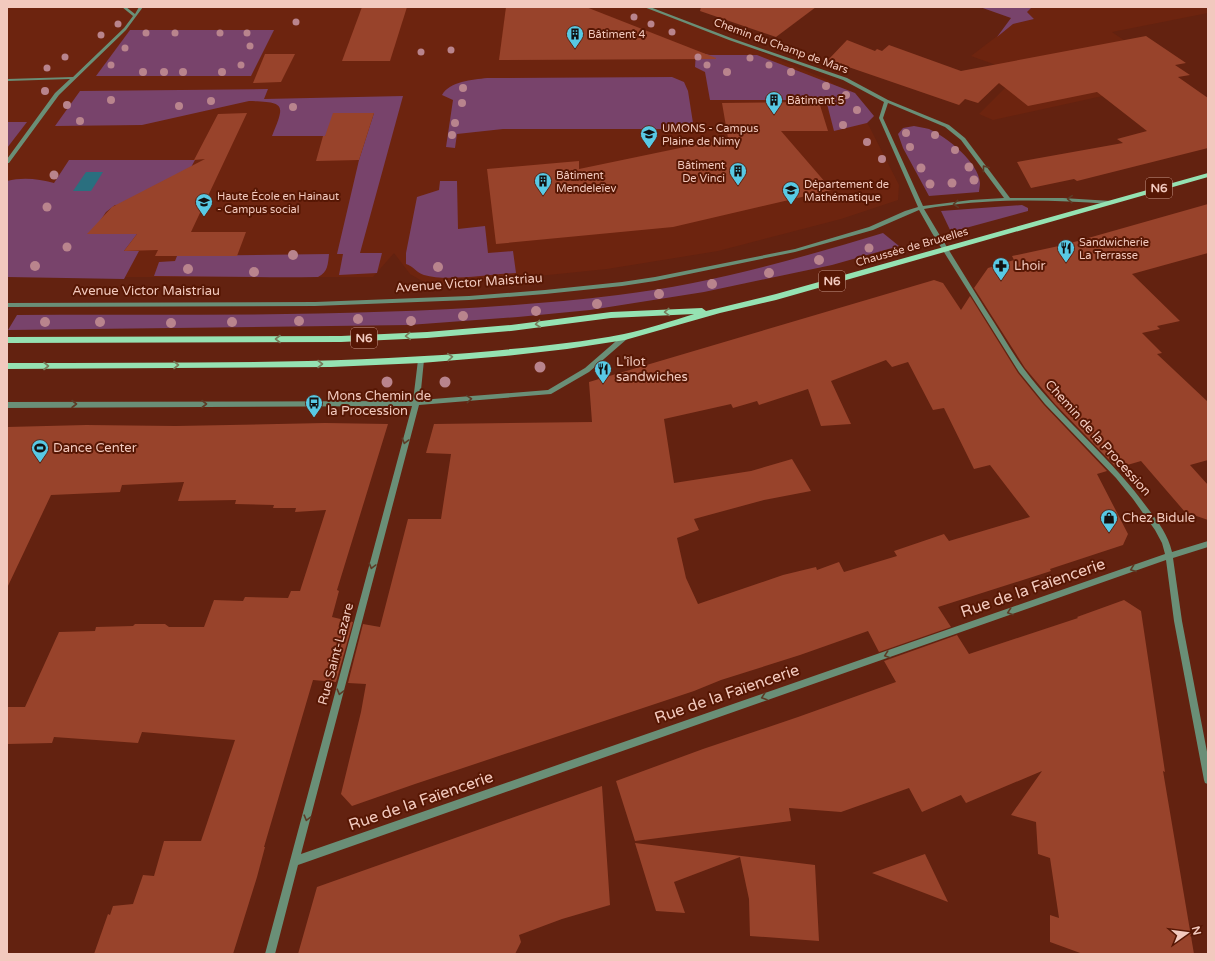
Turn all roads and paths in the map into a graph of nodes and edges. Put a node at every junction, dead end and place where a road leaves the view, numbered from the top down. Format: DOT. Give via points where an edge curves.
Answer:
graph roads {
  1 [pos="124,7"];
  2 [pos="141,7"];
  3 [pos="646,7"];
  4 [pos="135,16"];
  5 [pos="75,78"];
  6 [pos="7,80"];
  7 [pos="886,101"];
  8 [pos="7,162"];
  9 [pos="1208,175"];
  10 [pos="1008,199"];
  11 [pos="1109,202"];
  12 [pos="921,208"];
  13 [pos="945,250"];
  14 [pos="7,304"];
  15 [pos="720,310"];
  16 [pos="625,337"];
  17 [pos="7,340"];
  18 [pos="421,360"];
  19 [pos="7,366"];
  20 [pos="416,403"];
  21 [pos="7,405"];
  22 [pos="1208,544"];
  23 [pos="1169,556"];
  24 [pos="1208,780"];
  25 [pos="296,861"];
  26 [pos="270,954"];
  1 -- 4 [label="street"];
  2 -- 4 [label="street"];
  3 -- 7 [label="street, Chemin du Champ de Mars" via="845,79"];
  4 -- 5 [label="street"];
  5 -- 6 [label="street"];
  5 -- 8 [label="street" via="57,94"];
  10 -- 7 [label="street, Chemin du Champ de Mars, one-way" via="963,138 947,126"];
  7 -- 12 [label="street" via="881,118"];
  9 -- 11 [label="main road, Chaussée de Bruxelles / N6"];
  11 -- 10 [label="street, Chaussée de Bruxelles, one-way" via="1060,198"];
  10 -- 12 [label="street, Chaussée de Bruxelles, one-way"];
  11 -- 13 [label="main road, Chaussée de Bruxelles / N6"];
  12 -- 13 [label="street"];
  12 -- 14 [label="street, Avenue Victor Maistriau" via="876,227 815,246 724,266 624,284 510,296 384,302"];
  13 -- 15 [label="main road, Chaussée de Bruxelles / N6"];
  13 -- 23 [label="street, Chemin de la Procession" via="1020,370 1136,497 1166,542"];
  15 -- 16 [label="main road, N6"];
  15 -- 17 [label="main road, N6, one-way" via="611,316 427,335 341,339"];
  18 -- 16 [label="main road, N6, one-way" via="567,346"];
  20 -- 16 [label="street, one-way" via="548,392 587,370"];
  19 -- 18 [label="main road, N6, one-way" via="331,364"];
  18 -- 20 [label="street, Rue Saint-Lazare"];
  21 -- 20 [label="street, one-way"];
  20 -- 25 [label="street, Rue Saint-Lazare, one-way"];
  22 -- 23 [label="street, Rue de la Faïencerie"];
  23 -- 24 [label="street, Chemin de la Procession" via="1178,621"];
  23 -- 25 [label="street, Rue de la Faïencerie, one-way"];
  25 -- 26 [label="street, Rue Saint-Lazare"];
}
